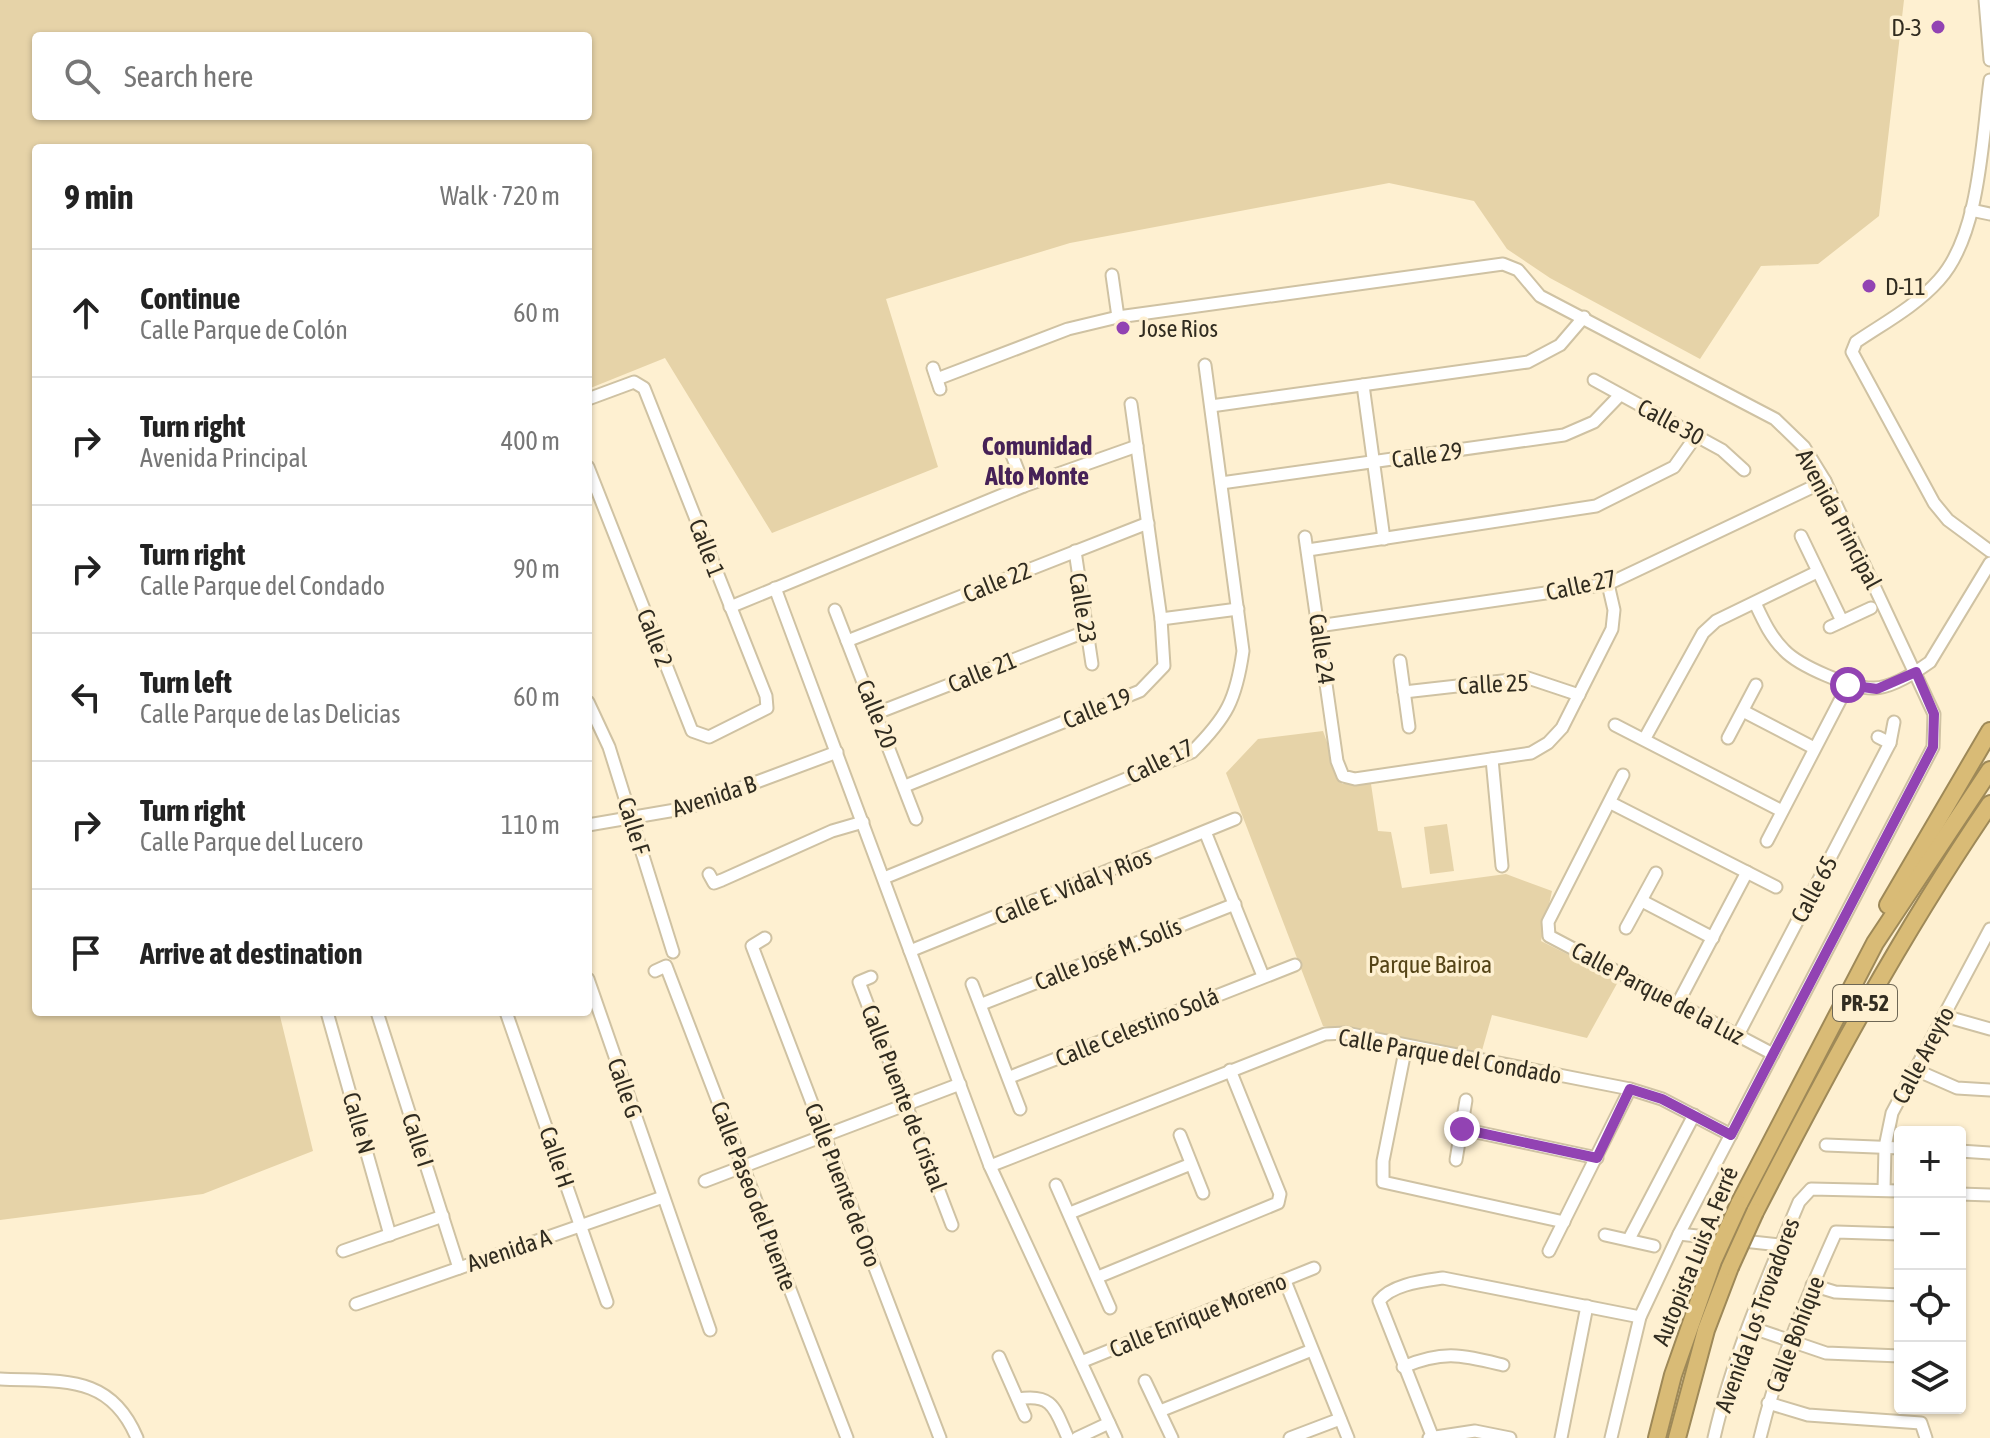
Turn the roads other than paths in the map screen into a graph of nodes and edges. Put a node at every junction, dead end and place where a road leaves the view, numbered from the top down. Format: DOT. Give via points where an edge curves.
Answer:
graph roads {
  1 [pos="1985,0"];
  2 [pos="1990,60"];
  3 [pos="1990,80"];
  4 [pos="1971,210"];
  5 [pos="1990,214"];
  6 [pos="1112,275"];
  7 [pos="1118,317"];
  8 [pos="1584,317"];
  9 [pos="1205,365"];
  10 [pos="937,378"];
  11 [pos="1594,380"];
  12 [pos="1363,385"];
  13 [pos="1620,395"];
  14 [pos="592,398"];
  15 [pos="1131,404"];
  16 [pos="1211,406"];
  17 [pos="1696,436"];
  18 [pos="1137,446"];
  19 [pos="1012,455"];
  20 [pos="1374,462"];
  21 [pos="1744,470"];
  22 [pos="592,477"];
  23 [pos="1825,481"];
  24 [pos="1221,483"];
  25 [pos="1024,486"];
  26 [pos="1148,523"];
  27 [pos="1801,536"];
  28 [pos="1305,537"];
  29 [pos="1384,539"];
  30 [pos="1308,550"];
  31 [pos="1075,551"];
  32 [pos="1990,551"];
  33 [pos="1990,563"];
  34 [pos="1817,572"];
  35 [pos="1608,584"];
  36 [pos="775,588"];
  37 [pos="1755,603"];
  38 [pos="730,607"];
  39 [pos="1871,608"];
  40 [pos="1238,609"];
  41 [pos="835,610"];
  42 [pos="1161,619"];
  43 [pos="1318,626"];
  44 [pos="1087,631"];
  45 [pos="847,641"];
  46 [pos="1400,661"];
  47 [pos="1092,664"];
  48 [pos="1916,672"];
  49 [pos="1756,685"];
  50 [pos="1848,685"];
  51 [pos="1404,692"];
  52 [pos="1579,695"];
  53 [pos="767,708"];
  54 [pos="592,711"];
  55 [pos="1743,711"];
  56 [pos="877,713"];
  57 [pos="1894,722"];
  58 [pos="1615,725"];
  59 [pos="1409,727"];
  60 [pos="1990,731"];
  61 [pos="1878,737"];
  62 [pos="1645,738"];
  63 [pos="1728,738"];
  64 [pos="1890,743"];
  65 [pos="1814,748"];
  66 [pos="837,752"];
  67 [pos="1492,759"];
  68 [pos="1990,770"];
  69 [pos="1623,775"];
  70 [pos="905,786"];
  71 [pos="1611,803"];
  72 [pos="1990,804"];
  73 [pos="1782,811"];
  74 [pos="632,819"];
  75 [pos="916,819"];
  76 [pos="1235,819"];
  77 [pos="863,822"];
  78 [pos="592,824"];
  79 [pos="1206,834"];
  80 [pos="1767,841"];
  81 [pos="1502,866"];
  82 [pos="1747,872"];
  83 [pos="1656,873"];
  84 [pos="709,874"];
  85 [pos="884,878"];
  86 [pos="1776,887"];
  87 [pos="1642,901"];
  88 [pos="1235,904"];
  89 [pos="1626,928"];
  90 [pos="1990,929"];
  91 [pos="765,938"];
  92 [pos="1713,938"];
  93 [pos="1875,943"];
  94 [pos="910,951"];
  95 [pos="673,952"];
  96 [pos="1295,965"];
  97 [pos="655,971"];
  98 [pos="1263,976"];
  99 [pos="871,977"];
  100 [pos="972,984"];
  101 [pos="592,991"];
  102 [pos="1678,1003"];
  103 [pos="982,1004"];
  104 [pos="328,1016"];
  105 [pos="378,1016"];
  106 [pos="507,1016"];
  107 [pos="1944,1016"];
  108 [pos="1990,1029"];
  109 [pos="1738,1035"];
  110 [pos="1406,1046"];
  111 [pos="1773,1054"];
  112 [pos="1230,1070"];
  113 [pos="1916,1070"];
  114 [pos="1010,1077"];
  115 [pos="960,1084"];
  116 [pos="1630,1089"];
  117 [pos="1990,1090"];
  118 [pos="1466,1100"];
  119 [pos="906,1105"];
  120 [pos="1020,1109"];
  121 [pos="1694,1115"];
  122 [pos="1462,1129"];
  123 [pos="1180,1135"];
  124 [pos="1731,1135"];
  125 [pos="825,1137"];
  126 [pos="1826,1145"];
  127 [pos="1885,1147"];
  128 [pos="1894,1148"];
  129 [pos="1966,1151"];
  130 [pos="1990,1153"];
  131 [pos="1597,1158"];
  132 [pos="1456,1160"];
  133 [pos="1191,1164"];
  134 [pos="990,1166"];
  135 [pos="744,1168"];
  136 [pos="705,1181"];
  137 [pos="1056,1185"];
  138 [pos="1884,1190"];
  139 [pos="1894,1191"];
  140 [pos="1203,1193"];
  141 [pos="1966,1194"];
  142 [pos="1990,1195"];
  143 [pos="663,1197"];
  144 [pos="1070,1213"];
  145 [pos="443,1216"];
  146 [pos="1564,1222"];
  147 [pos="952,1225"];
  148 [pos="581,1226"];
  149 [pos="1679,1234"];
  150 [pos="1894,1234"];
  151 [pos="390,1235"];
  152 [pos="1605,1235"];
  153 [pos="1629,1239"];
  154 [pos="1780,1245"];
  155 [pos="1654,1246"];
  156 [pos="343,1251"];
  157 [pos="1549,1251"];
  158 [pos="459,1268"];
  159 [pos="1314,1268"];
  160 [pos="1098,1277"];
  161 [pos="1285,1281"];
  162 [pos="1812,1285"];
  163 [pos="1894,1295"];
  164 [pos="607,1302"];
  165 [pos="356,1304"];
  166 [pos="1587,1306"];
  167 [pos="1110,1308"];
  168 [pos="1640,1317"];
  169 [pos="1750,1327"];
  170 [pos="710,1330"];
  171 [pos="1791,1342"];
  172 [pos="1312,1350"];
  173 [pos="1894,1356"];
  174 [pos="999,1357"];
  175 [pos="1081,1362"];
  176 [pos="1503,1365"];
  177 [pos="1403,1367"];
  178 [pos="0,1379"];
  179 [pos="1145,1381"];
  180 [pos="1018,1399"];
  181 [pos="1768,1403"];
  182 [pos="1160,1411"];
  183 [pos="1025,1416"];
  184 [pos="1340,1419"];
  185 [pos="1109,1423"];
  186 [pos="1926,1435"];
  187 [pos="1431,1437"];
  188 [pos="137,1438"];
  189 [pos="847,1438"];
  190 [pos="940,1438"];
  191 [pos="1068,1438"];
  192 [pos="1077,1438"];
  193 [pos="1116,1438"];
  194 [pos="1172,1438"];
  195 [pos="1290,1438"];
  196 [pos="1348,1438"];
  197 [pos="1510,1438"];
  198 [pos="1561,1438"];
  199 [pos="1611,1438"];
  200 [pos="1657,1438"];
  201 [pos="1677,1438"];
  202 [pos="1714,1438"];
  203 [pos="1760,1438"];
  1 -- 2 [label="street"];
  3 -- 4 [label="street"];
  4 -- 5 [label="street"];
  4 -- 32 [label="street" via="1961,245 1941,279 1856,342 1852,352 1926,489 1948,520"];
  6 -- 7 [label="street"];
  7 -- 8 [label="street, Avenida Principal" via="1503,264 1518,270 1540,296"];
  7 -- 10 [label="street, Avenida Principal" via="1068,329"];
  8 -- 12 [label="street" via="1560,345 1528,362"];
  8 -- 23 [label="street, Avenida Principal" via="1775,419 1804,447"];
  9 -- 16 [label="street, Calle 17"];
  11 -- 13 [label="street, Calle 30"];
  12 -- 16 [label="street"];
  12 -- 20 [label="street"];
  13 -- 17 [label="street, Calle 30"];
  13 -- 20 [label="street, Calle 29" via="1594,422 1564,435"];
  14 -- 38 [label="street, Calle 1" via="634,382 644,388"];
  15 -- 18 [label="street, Calle 19"];
  16 -- 24 [label="street, Calle 17"];
  17 -- 21 [label="street, Calle 30"];
  17 -- 29 [label="street" via="1674,467 1596,506"];
  18 -- 25 [label="street"];
  18 -- 26 [label="street, Calle 19"];
  19 -- 25 [label="street"];
  20 -- 24 [label="street, Calle 29"];
  20 -- 29 [label="street"];
  22 -- 53 [label="street, Calle 2" via="692,731 709,737"];
  23 -- 35 [label="street, Calle 27"];
  23 -- 48 [label="street, Avenida Principal"];
  24 -- 40 [label="street, Calle 17"];
  25 -- 36 [label="street"];
  26 -- 31 [label="street, Calle 22"];
  26 -- 42 [label="street, Calle 19"];
  27 -- 34 [label="street"];
  28 -- 30 [label="street, Calle 24"];
  29 -- 30 [label="street"];
  30 -- 43 [label="street, Calle 24"];
  31 -- 44 [label="street, Calle 23"];
  31 -- 45 [label="street, Calle 22"];
  33 -- 48 [label="street" via="1930,662"];
  34 -- 37 [label="street"];
  34 -- 39 [label="street" via="1836,624"];
  35 -- 43 [label="street, Calle 27"];
  35 -- 52 [label="street, Calle 24" via="1612,629"];
  36 -- 38 [label="street"];
  36 -- 66 [label="street"];
  37 -- 50 [label="street" via="1786,653"];
  37 -- 62 [label="street" via="1703,633"];
  38 -- 53 [label="street, Calle 1"];
  40 -- 42 [label="street"];
  40 -- 85 [label="street, Calle 17" via="1243,651 1238,691 1220,724 1192,752"];
  41 -- 45 [label="street, Calle 20"];
  42 -- 70 [label="street, Calle 19" via="1164,666 1140,691"];
  43 -- 67 [label="street, Calle 24" via="1343,776 1355,779"];
  44 -- 47 [label="street, Calle 23"];
  44 -- 56 [label="street, Calle 21"];
  45 -- 56 [label="street, Calle 20"];
  46 -- 51 [label="street"];
  48 -- 50 [label="street" via="1877,689"];
  48 -- 111 [label="street, Avenida Principal" via="1934,714 1933,747"];
  49 -- 55 [label="street"];
  50 -- 65 [label="street"];
  51 -- 52 [label="street, Calle 25" via="1528,678"];
  51 -- 59 [label="street"];
  52 -- 67 [label="street, Calle 24" via="1548,743 1531,753"];
  54 -- 74 [label="street, Calle F"];
  55 -- 63 [label="street"];
  55 -- 65 [label="street"];
  56 -- 70 [label="street, Calle 20"];
  57 -- 64 [label="street, Calle 65"];
  58 -- 62 [label="street"];
  60 -- 93 [label="highway" via="1888,905"];
  61 -- 64 [label="street"];
  62 -- 73 [label="street"];
  64 -- 109 [label="street, Calle 65"];
  65 -- 73 [label="street"];
  66 -- 74 [label="street, Avenida B" via="705,803"];
  66 -- 77 [label="street"];
  67 -- 81 [label="street"];
  68 -- 93 [label="highway, Autopista Luis A. Ferré / PR-52"];
  69 -- 71 [label="street"];
  70 -- 75 [label="street, Calle 20"];
  71 -- 82 [label="street"];
  71 -- 102 [label="street, Calle Parque de la Luz" via="1546,930"];
  72 -- 201 [label="highway, Autopista Luis A. Ferré / PR-52, bridge" via="1930,892 1852,1025 1755,1212 1706,1330"];
  73 -- 80 [label="street"];
  74 -- 78 [label="street, Avenida B"];
  74 -- 95 [label="street, Calle F"];
  76 -- 79 [label="street, Calle E. Vidal y Ríos"];
  77 -- 84 [label="street" via="714,883"];
  77 -- 85 [label="street"];
  79 -- 88 [label="street"];
  79 -- 94 [label="street, Calle E. Vidal y Ríos"];
  82 -- 86 [label="street"];
  82 -- 92 [label="street"];
  83 -- 87 [label="street"];
  85 -- 94 [label="street"];
  87 -- 89 [label="street"];
  87 -- 92 [label="street"];
  88 -- 98 [label="street"];
  88 -- 103 [label="street, Calle José M. Solís"];
  90 -- 107 [label="street, Calle Areyto"];
  91 -- 125 [label="street, Calle Puente de Oro" via="752,946"];
  92 -- 102 [label="street"];
  93 -- 200 [label="highway, Autopista Luis A. Ferré / PR-52, bridge" via="1713,1261"];
  94 -- 115 [label="street"];
  96 -- 98 [label="street, Calle Celestino Solá"];
  97 -- 135 [label="street, Calle Paseo del Puente" via="666,966"];
  98 -- 114 [label="street, Calle Celestino Solá"];
  99 -- 119 [label="street, Calle Puente de Cristal" via="859,982"];
  100 -- 103 [label="street"];
  101 -- 143 [label="street, Calle G"];
  102 -- 109 [label="street, Calle Parque de la Luz"];
  103 -- 114 [label="street"];
  104 -- 151 [label="street, Calle N"];
  105 -- 145 [label="street, Calle I"];
  106 -- 148 [label="street, Calle H"];
  107 -- 108 [label="street"];
  107 -- 113 [label="street, Calle Areyto"];
  109 -- 111 [label="street, Calle Parque de la Luz"];
  110 -- 112 [label="street, Calle Parque del Condado" via="1346,1033 1325,1034"];
  110 -- 116 [label="street, Calle Parque del Condado"];
  110 -- 146 [label="street" via="1383,1182"];
  111 -- 124 [label="street, Avenida Principal"];
  112 -- 134 [label="street, Calle Parque del Condado"];
  112 -- 160 [label="street" via="1280,1194 1278,1203"];
  113 -- 117 [label="street" via="1957,1088"];
  113 -- 127 [label="street, Calle Areyto" via="1892,1113"];
  114 -- 120 [label="street"];
  115 -- 119 [label="street"];
  115 -- 134 [label="street"];
  116 -- 121 [label="street, Calle Parque del Condado"];
  116 -- 131 [label="street"];
  118 -- 122 [label="street"];
  119 -- 125 [label="street"];
  119 -- 147 [label="street, Calle Puente de Cristal"];
  121 -- 124 [label="street, Calle Parque del Condado"];
  121 -- 153 [label="street"];
  122 -- 131 [label="street"];
  122 -- 132 [label="street"];
  123 -- 133 [label="street"];
  124 -- 149 [label="street, Avenida Principal"];
  125 -- 135 [label="street"];
  125 -- 190 [label="street, Calle Puente de Oro"];
  126 -- 127 [label="street"];
  127 -- 128 [label="street"];
  127 -- 138 [label="street, Calle Areyto"];
  129 -- 130 [label="street"];
  131 -- 146 [label="street"];
  133 -- 140 [label="street"];
  133 -- 144 [label="street"];
  134 -- 175 [label="street"];
  135 -- 136 [label="street"];
  135 -- 189 [label="street, Calle Paseo del Puente"];
  137 -- 144 [label="street"];
  138 -- 139 [label="street, Avenida Los Trovadores"];
  138 -- 154 [label="street, Avenida Los Trovadores" via="1811,1189 1799,1202"];
  141 -- 142 [label="street"];
  143 -- 148 [label="street, Avenida A"];
  143 -- 170 [label="street, Calle G"];
  144 -- 160 [label="street"];
  145 -- 151 [label="street"];
  145 -- 158 [label="street, Calle I"];
  146 -- 157 [label="street"];
  148 -- 158 [label="street, Avenida A"];
  148 -- 164 [label="street, Calle H"];
  149 -- 154 [label="street"];
  149 -- 168 [label="street, Avenida Principal"];
  150 -- 162 [label="street, Calle Bohíque" via="1836,1232"];
  151 -- 156 [label="street"];
  152 -- 153 [label="street"];
  153 -- 155 [label="street"];
  154 -- 169 [label="street, Avenida Los Trovadores"];
  158 -- 165 [label="street, Avenida A"];
  159 -- 161 [label="street, Calle Enrique Moreno"];
  160 -- 167 [label="street"];
  161 -- 172 [label="street"];
  161 -- 175 [label="street, Calle Enrique Moreno"];
  162 -- 163 [label="street" via="1835,1292"];
  162 -- 171 [label="street, Calle Bohíque"];
  166 -- 168 [label="street"];
  166 -- 177 [label="street" via="1443,1278 1416,1282 1379,1301"];
  166 -- 198 [label="street"];
  168 -- 199 [label="street, Avenida Principal"];
  169 -- 171 [label="street"];
  169 -- 202 [label="street, Avenida Los Trovadores"];
  171 -- 173 [label="street" via="1826,1353"];
  171 -- 181 [label="street, Calle Bohíque"];
  172 -- 182 [label="street"];
  172 -- 184 [label="street"];
  174 -- 180 [label="street"];
  175 -- 185 [label="street"];
  176 -- 177 [label="street" via="1454,1353"];
  177 -- 187 [label="street"];
  178 -- 188 [label="street" via="90,1386 106,1393 129,1417"];
  179 -- 182 [label="street"];
  180 -- 183 [label="street"];
  180 -- 191 [label="street" via="1052,1403"];
  181 -- 186 [label="street" via="1808,1415 1921,1423"];
  181 -- 203 [label="street, Calle Bohíque"];
  182 -- 194 [label="street"];
  184 -- 195 [label="street"];
  184 -- 196 [label="street"];
  185 -- 192 [label="street"];
  185 -- 193 [label="street"];
  187 -- 197 [label="street" via="1475,1431"];
}
